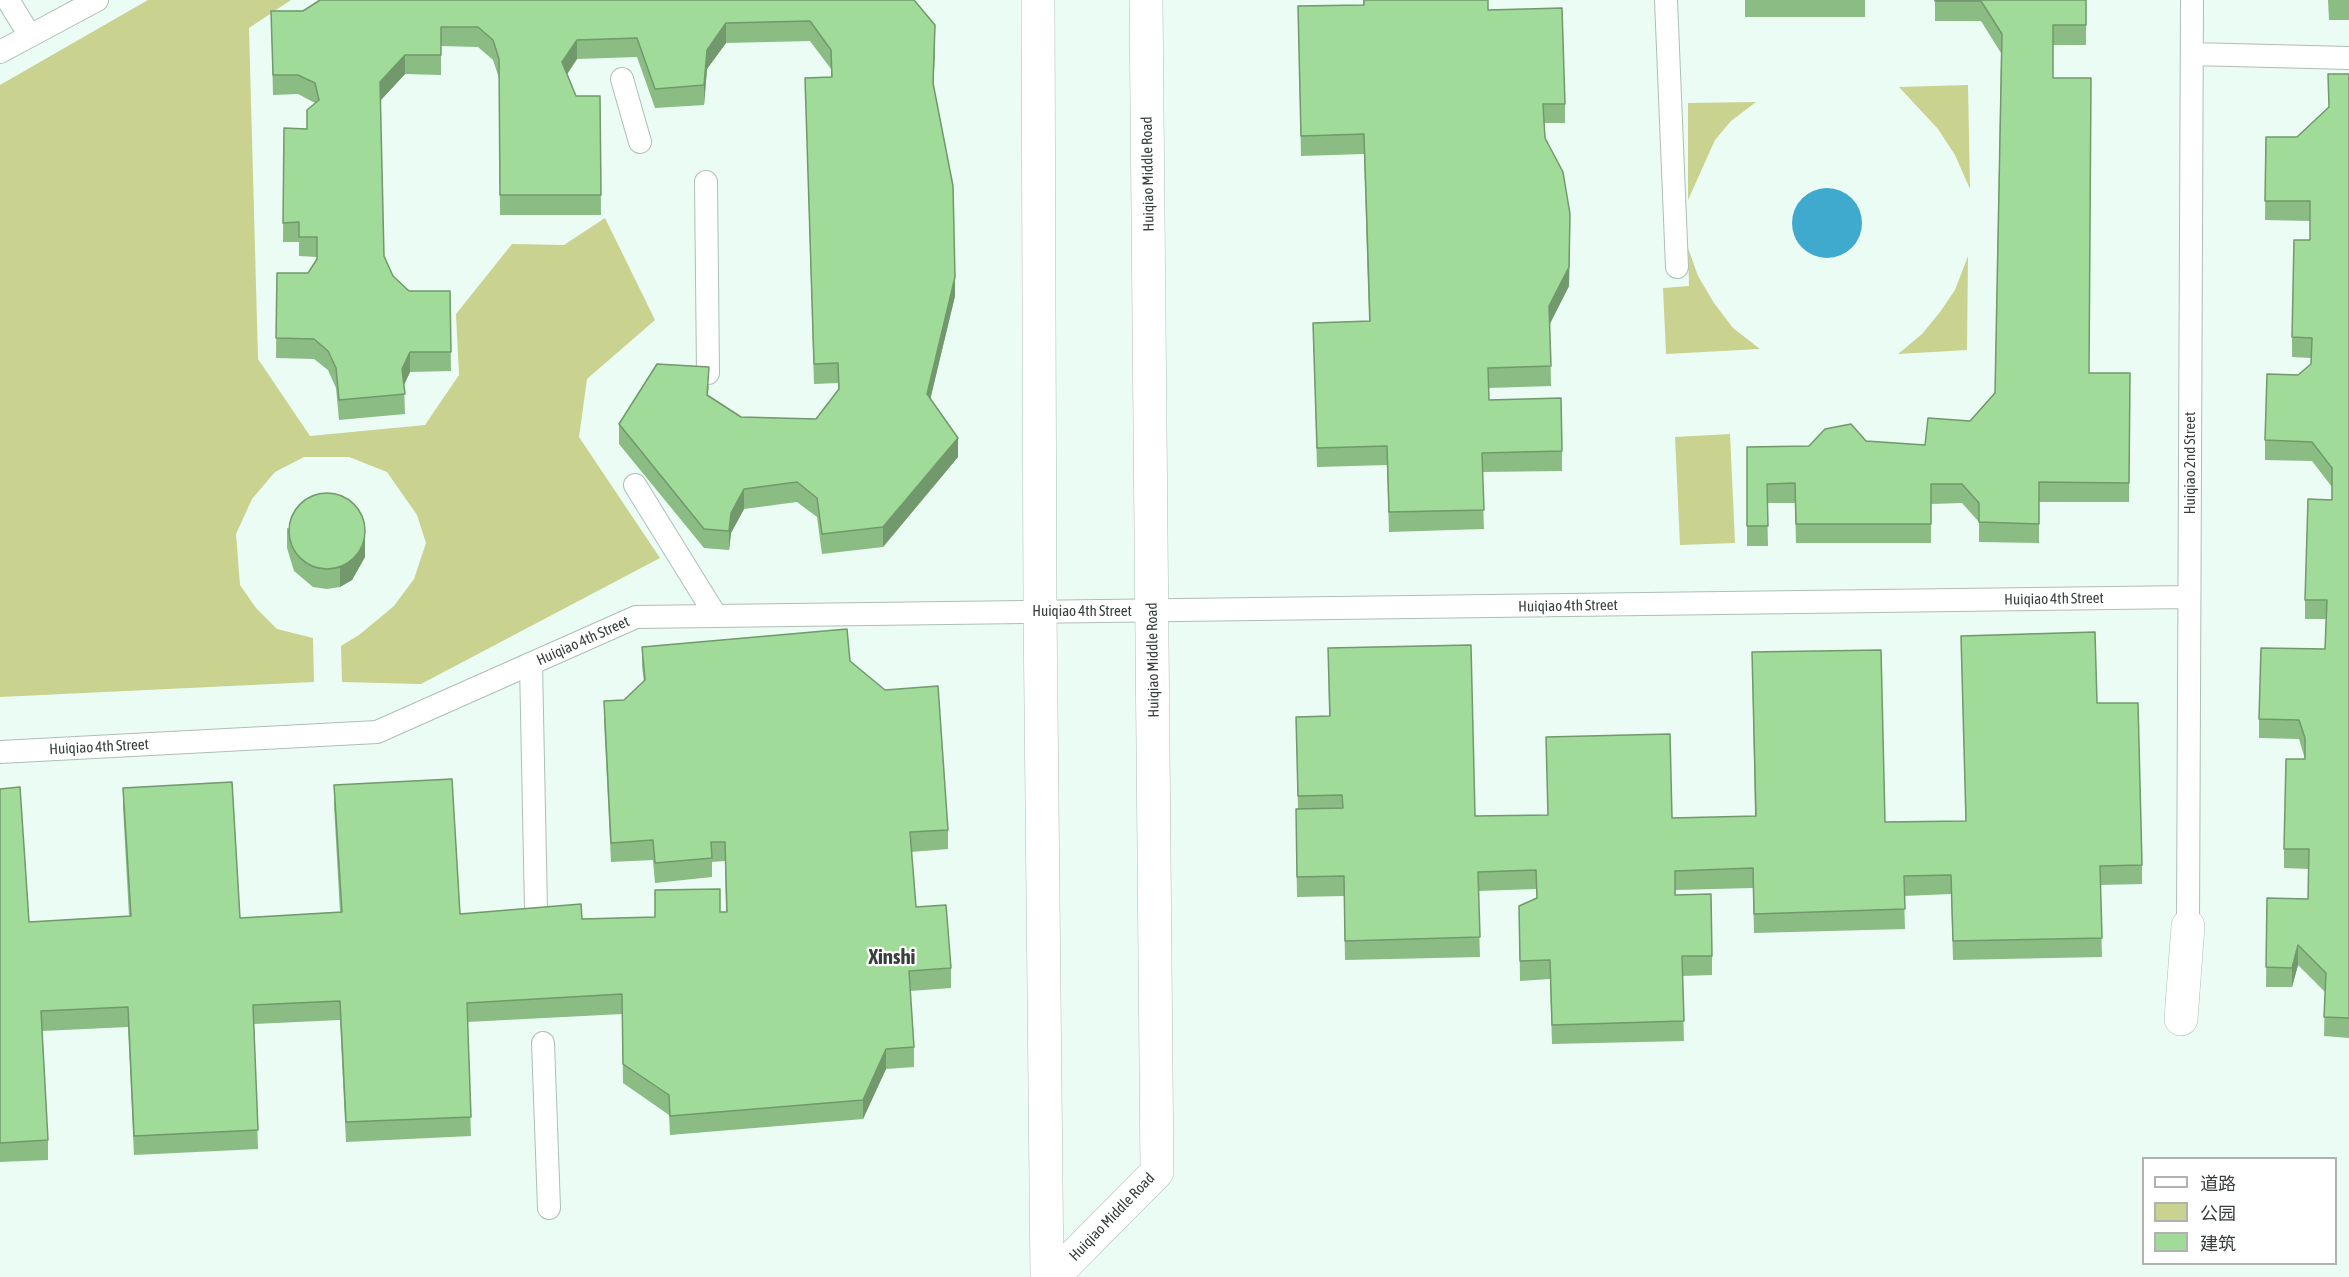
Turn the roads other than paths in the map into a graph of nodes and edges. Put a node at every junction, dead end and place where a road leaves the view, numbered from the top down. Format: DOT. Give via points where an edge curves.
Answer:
graph roads {
  1 [pos="8,0"];
  2 [pos="97,0"];
  3 [pos="1038,0"];
  4 [pos="1146,0"];
  5 [pos="1666,0"];
  6 [pos="2192,0"];
  7 [pos="30,36"];
  8 [pos="0,52"];
  9 [pos="2192,54"];
  10 [pos="2349,58"];
  11 [pos="622,79"];
  12 [pos="640,142"];
  13 [pos="706,182"];
  14 [pos="1677,267"];
  15 [pos="708,373"];
  16 [pos="634,485"];
  17 [pos="2189,597"];
  18 [pos="1040,611"];
  19 [pos="1152,612"];
  20 [pos="716,616"];
  21 [pos="531,664"];
  22 [pos="0,752"];
  23 [pos="536,910"];
  24 [pos="2188,926"];
  25 [pos="2181,1019"];
  26 [pos="543,1043"];
  27 [pos="549,1208"];
  28 [pos="1047,1277"];
  29 [pos="1053,1277"];
  1 -- 7 [label="lane"];
  2 -- 7 [label="lane"];
  3 -- 18 [label="street, Huiqiao Middle Road"];
  4 -- 19 [label="street, Huiqiao Middle Road"];
  5 -- 14 [label="lane"];
  6 -- 9 [label="lane, Huiqiao 2nd Street"];
  7 -- 8 [label="lane"];
  9 -- 10 [label="lane"];
  9 -- 17 [label="lane, Huiqiao 2nd Street"];
  11 -- 12 [label="lane"];
  13 -- 15 [label="lane"];
  16 -- 20 [label="lane"];
  17 -- 19 [label="lane, Huiqiao 4th Street"];
  17 -- 24 [label="lane, Huiqiao 2nd Street"];
  18 -- 19 [label="lane, Huiqiao 4th Street"];
  18 -- 20 [label="lane, Huiqiao 4th Street"];
  18 -- 28 [label="street, Huiqiao Middle Road"];
  19 -- 29 [label="street, Huiqiao Middle Road" via="1158,1172"];
  20 -- 21 [label="lane, Huiqiao 4th Street" via="636,617"];
  21 -- 22 [label="lane, Huiqiao 4th Street" via="377,732"];
  21 -- 23 [label="lane"];
  24 -- 25 [label="street"];
  26 -- 27 [label="lane"];
}
